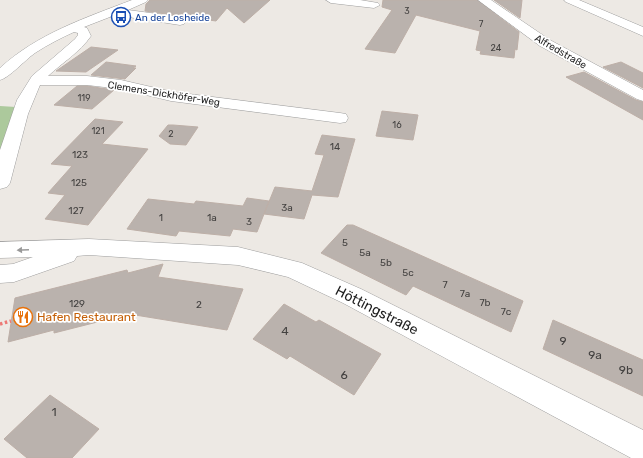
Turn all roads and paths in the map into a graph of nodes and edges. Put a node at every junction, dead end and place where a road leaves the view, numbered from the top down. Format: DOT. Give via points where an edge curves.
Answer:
graph roads {
  1 [pos="142,0"];
  2 [pos="331,0"];
  3 [pos="385,0"];
  4 [pos="484,0"];
  5 [pos="570,0"];
  6 [pos="374,5"];
  7 [pos="114,11"];
  8 [pos="364,16"];
  9 [pos="180,21"];
  10 [pos="73,27"];
  11 [pos="643,32"];
  12 [pos="0,76"];
  13 [pos="36,81"];
  14 [pos="643,96"];
  15 [pos="340,118"];
  16 [pos="0,183"];
  17 [pos="90,247"];
  18 [pos="0,250"];
  19 [pos="0,274"];
  20 [pos="11,321"];
  21 [pos="0,324"];
  22 [pos="643,447"];
  1 -- 7 [label="street"];
  2 -- 6 [label="street"];
  3 -- 6 [label="street"];
  4 -- 14 [label="street, Alfredstraße" via="545,43"];
  5 -- 11 [label="street"];
  6 -- 8 [label="street"];
  7 -- 9 [label="street"];
  7 -- 10 [label="street"];
  10 -- 12 [label="street" via="32,49 13,62"];
  10 -- 13 [label="street" via="83,31 84,36 50,65"];
  13 -- 15 [label="street, Clemens-Dickhöfer-Weg" via="71,79 105,83 153,90 171,96"];
  13 -- 16 [label="street" via="24,105"];
  17 -- 18 [label="street, Höttingstraße, one-way"];
  17 -- 19 [label="street, Höttingstraße" via="14,273"];
  17 -- 22 [label="street, Höttingstraße" via="238,256 294,269 352,296"];
  20 -- 21 [label="path"];
}
